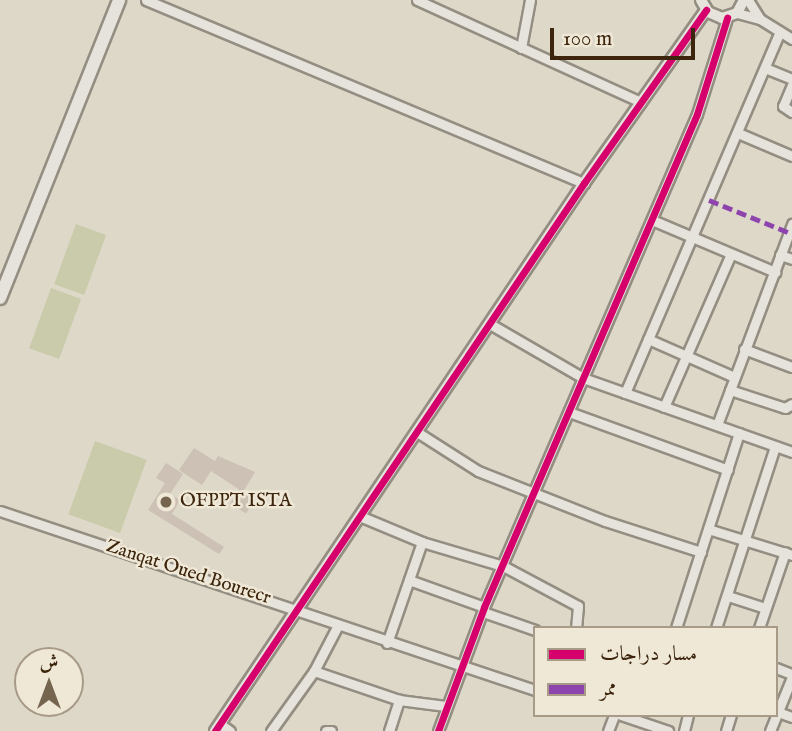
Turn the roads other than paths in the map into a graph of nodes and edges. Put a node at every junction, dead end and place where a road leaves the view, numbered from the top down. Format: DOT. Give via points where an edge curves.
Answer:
graph roads {
  1 [pos="119,0"];
  2 [pos="146,0"];
  3 [pos="417,0"];
  4 [pos="530,0"];
  5 [pos="746,0"];
  6 [pos="706,9"];
  7 [pos="732,16"];
  8 [pos="760,19"];
  9 [pos="780,32"];
  10 [pos="792,39"];
  11 [pos="522,48"];
  12 [pos="765,68"];
  13 [pos="792,79"];
  14 [pos="792,85"];
  15 [pos="641,102"];
  16 [pos="792,112"];
  17 [pos="738,132"];
  18 [pos="792,156"];
  19 [pos="584,183"];
  20 [pos="652,219"];
  21 [pos="792,224"];
  22 [pos="692,238"];
  23 [pos="731,254"];
  24 [pos="780,255"];
  25 [pos="792,259"];
  26 [pos="775,272"];
  27 [pos="0,298"];
  28 [pos="490,324"];
  29 [pos="648,339"];
  30 [pos="744,349"];
  31 [pos="686,358"];
  32 [pos="792,367"];
  33 [pos="734,377"];
  34 [pos="583,378"];
  35 [pos="730,390"];
  36 [pos="625,393"];
  37 [pos="792,404"];
  38 [pos="664,407"];
  39 [pos="569,412"];
  40 [pos="717,425"];
  41 [pos="417,432"];
  42 [pos="739,433"];
  43 [pos="775,446"];
  44 [pos="792,452"];
  45 [pos="728,470"];
  46 [pos="537,494"];
  47 [pos="0,511"];
  48 [pos="362,517"];
  49 [pos="708,529"];
  50 [pos="746,539"];
  51 [pos="422,542"];
  52 [pos="701,552"];
  53 [pos="788,553"];
  54 [pos="503,566"];
  55 [pos="409,580"];
  56 [pos="727,596"];
  57 [pos="765,608"];
  58 [pos="299,609"];
  59 [pos="484,610"];
  60 [pos="338,625"];
  61 [pos="576,626"];
  62 [pos="677,626"];
  63 [pos="717,626"];
  64 [pos="760,626"];
  65 [pos="533,629"];
  66 [pos="387,643"];
  67 [pos="461,669"];
  68 [pos="314,671"];
  69 [pos="792,675"];
  70 [pos="533,689"];
  71 [pos="399,700"];
  72 [pos="446,706"];
  73 [pos="778,712"];
  74 [pos="792,717"];
  75 [pos="645,719"];
  76 [pos="218,728"];
  77 [pos="230,731"];
  78 [pos="271,731"];
  79 [pos="389,731"];
  80 [pos="438,731"];
  81 [pos="667,731"];
  1 -- 27 [label="main road"];
  2 -- 19 [label="street"];
  3 -- 11 [label="street"];
  4 -- 11 [label="street"];
  5 -- 7 [label="street"];
  5 -- 8 [label="street"];
  6 -- 7 [label="street"];
  6 -- 15 [label="street"];
  7 -- 8 [label="street"];
  7 -- 20 [label="street"];
  8 -- 9 [label="street"];
  9 -- 10 [label="street"];
  9 -- 12 [label="street"];
  11 -- 15 [label="street"];
  12 -- 13 [label="street"];
  12 -- 17 [label="street"];
  14 -- 16 [label="street" via="783,106"];
  15 -- 19 [label="street"];
  17 -- 18 [label="street"];
  17 -- 22 [label="street"];
  19 -- 28 [label="street"];
  20 -- 22 [label="street"];
  20 -- 34 [label="street"];
  21 -- 24 [label="street"];
  22 -- 23 [label="street"];
  22 -- 29 [label="street"];
  23 -- 26 [label="street"];
  23 -- 31 [label="street"];
  24 -- 25 [label="street"];
  24 -- 26 [label="street"];
  26 -- 30 [label="street"];
  28 -- 34 [label="street"];
  28 -- 41 [label="street"];
  29 -- 31 [label="street"];
  29 -- 36 [label="street"];
  30 -- 32 [label="street"];
  30 -- 33 [label="street"];
  31 -- 33 [label="street"];
  31 -- 38 [label="street"];
  33 -- 35 [label="street"];
  34 -- 36 [label="street"];
  34 -- 39 [label="street"];
  35 -- 37 [label="street" via="785,408"];
  35 -- 40 [label="street"];
  36 -- 38 [label="street"];
  38 -- 40 [label="street"];
  39 -- 45 [label="street"];
  39 -- 46 [label="street"];
  40 -- 42 [label="street"];
  41 -- 46 [label="street" via="478,471"];
  41 -- 48 [label="street"];
  42 -- 43 [label="street"];
  42 -- 45 [label="street"];
  43 -- 44 [label="street"];
  43 -- 50 [label="street"];
  45 -- 49 [label="street"];
  46 -- 52 [label="street"];
  46 -- 54 [label="street"];
  47 -- 58 [label="street, Zanqat Oued Bourecr"];
  48 -- 51 [label="street"];
  48 -- 58 [label="street"];
  49 -- 50 [label="street"];
  49 -- 52 [label="street"];
  50 -- 53 [label="street"];
  50 -- 56 [label="street"];
  51 -- 54 [label="street"];
  51 -- 55 [label="street"];
  52 -- 62 [label="street"];
  53 -- 57 [label="street"];
  54 -- 59 [label="street"];
  54 -- 61 [label="street" via="574,603 580,611"];
  55 -- 59 [label="street"];
  55 -- 66 [label="street"];
  56 -- 57 [label="street"];
  56 -- 63 [label="street"];
  57 -- 64 [label="street"];
  58 -- 60 [label="street, Zanqat Oued Bourecr"];
  58 -- 76 [label="street"];
  59 -- 65 [label="street"];
  59 -- 67 [label="street"];
  60 -- 66 [label="street, Zanqat Oued Bourecr"];
  60 -- 68 [label="street"];
  66 -- 67 [label="street, Zanqat Oued Bourecr"];
  67 -- 70 [label="street, Zanqat Oued Bourecr"];
  67 -- 72 [label="street"];
  68 -- 71 [label="street"];
  68 -- 78 [label="street"];
  69 -- 73 [label="street"];
  71 -- 72 [label="street"];
  71 -- 79 [label="street"];
  72 -- 80 [label="street"];
  73 -- 74 [label="street"];
  75 -- 81 [label="street"];
  76 -- 77 [label="street"];
}
